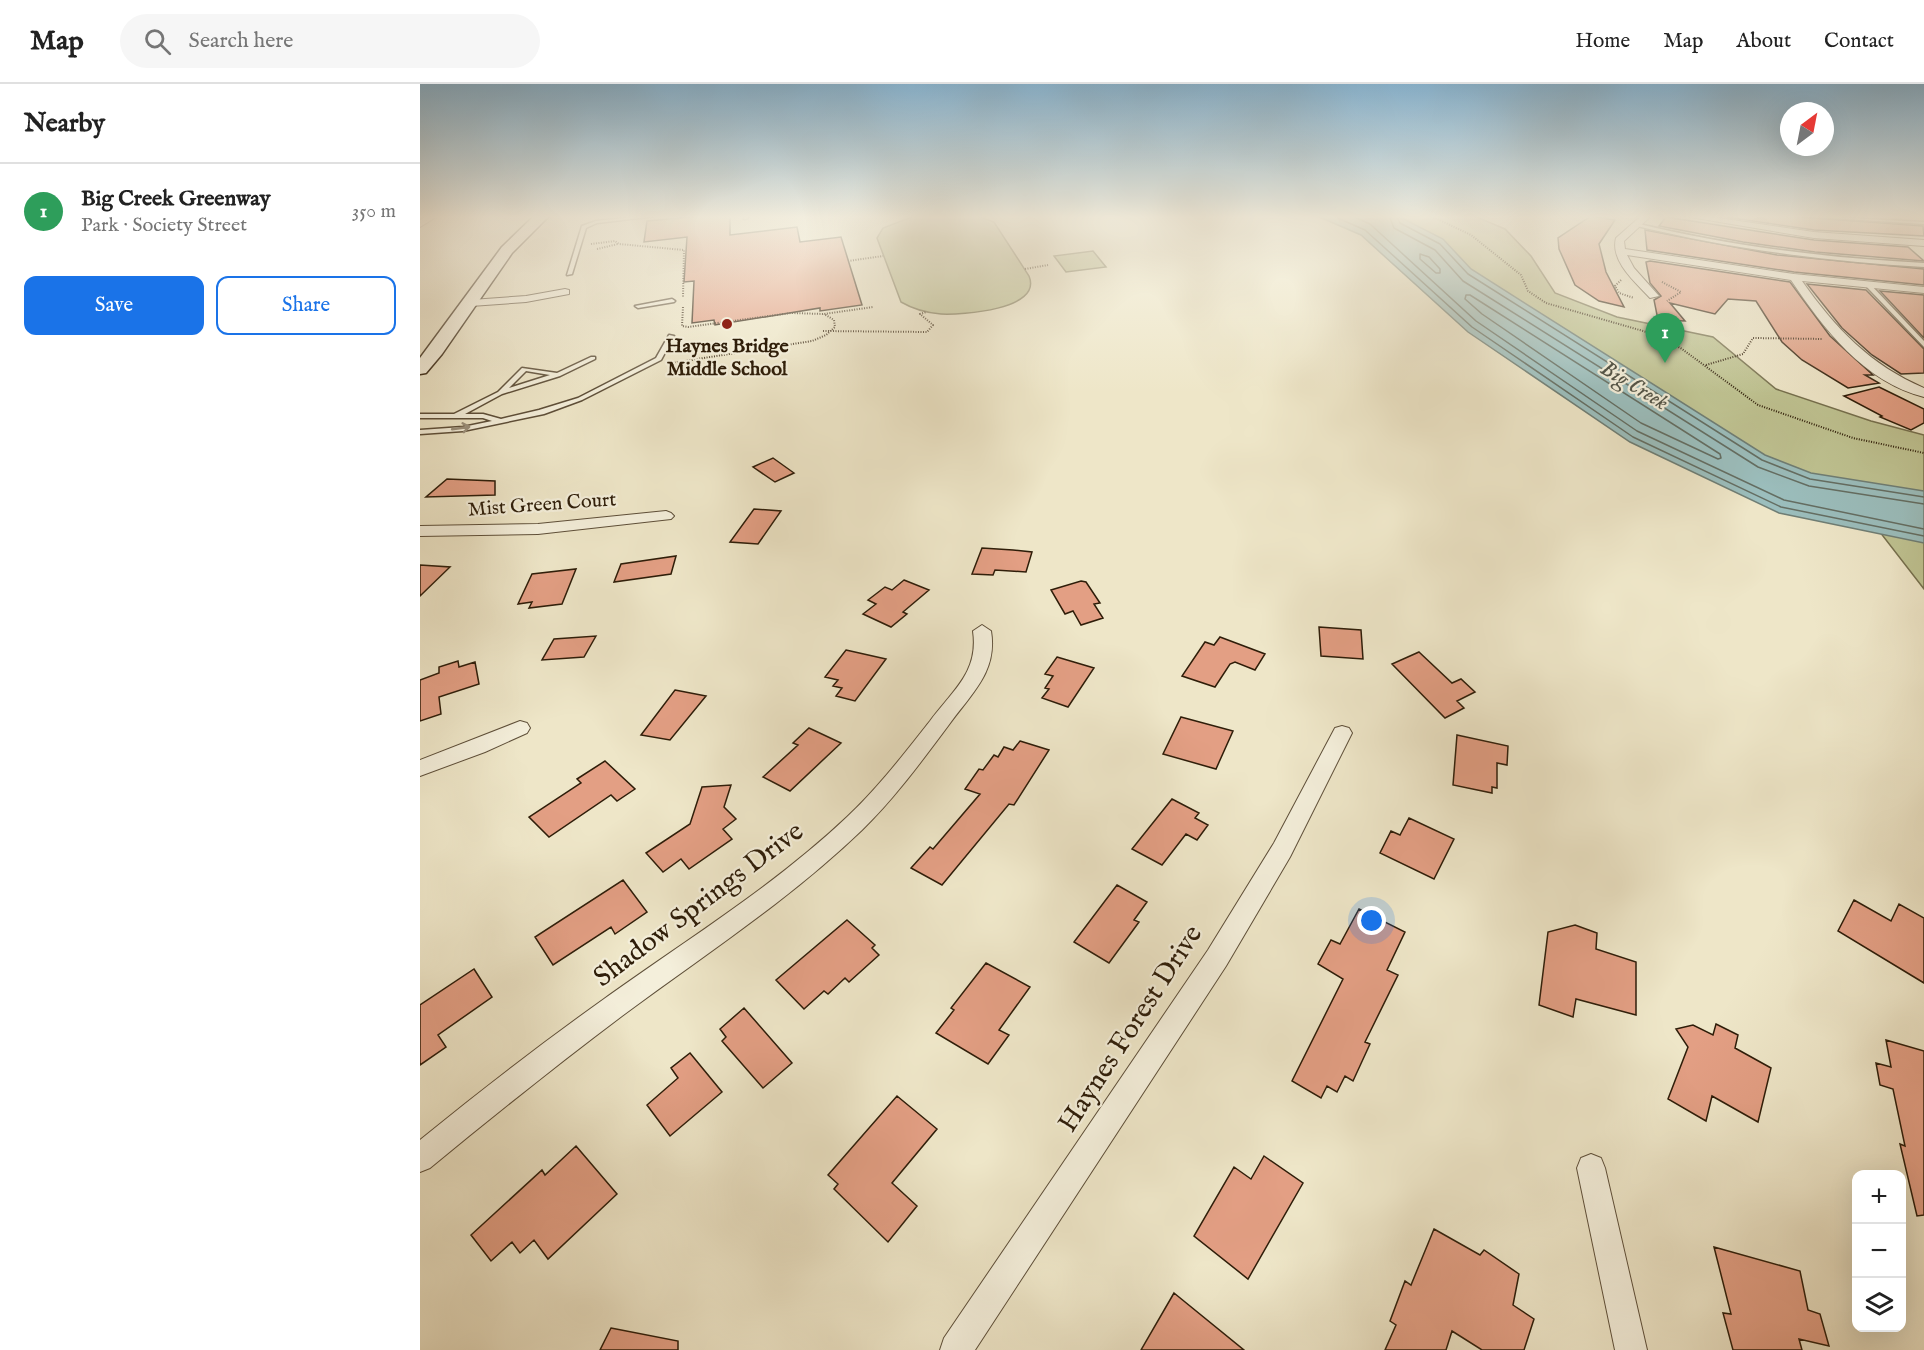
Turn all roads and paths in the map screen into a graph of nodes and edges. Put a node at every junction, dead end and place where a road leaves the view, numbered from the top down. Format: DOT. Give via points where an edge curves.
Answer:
graph roads {
  1 [pos="491,275"];
  2 [pos="684,275"];
  3 [pos="1521,275"];
  4 [pos="1635,275"];
  5 [pos="1781,275"];
  6 [pos="1794,277"];
  7 [pos="1624,278"];
  8 [pos="1655,280"];
  9 [pos="1868,285"];
  10 [pos="482,288"];
  11 [pos="1924,290"];
  12 [pos="565,292"];
  13 [pos="540,295"];
  14 [pos="1657,299"];
  15 [pos="1640,300"];
  16 [pos="672,301"];
  17 [pos="471,303"];
  18 [pos="638,306"];
  19 [pos="873,307"];
  20 [pos="926,312"];
  21 [pos="823,331"];
  22 [pos="1822,333"];
  23 [pos="671,336"];
  24 [pos="1924,345"];
  25 [pos="593,358"];
  26 [pos="1705,366"];
  27 [pos="420,369"];
  28 [pos="558,375"];
  29 [pos="500,393"];
  30 [pos="1924,393"];
  31 [pos="420,416"];
  32 [pos="455,416"];
  33 [pos="501,420"];
  34 [pos="420,432"];
  35 [pos="1924,453"];
  36 [pos="666,516"];
  37 [pos="420,531"];
  38 [pos="982,632"];
  39 [pos="520,728"];
  40 [pos="1342,733"];
  41 [pos="420,768"];
  42 [pos="420,1158"];
  43 [pos="1591,1168"];
  44 [pos="956,1350"];
  45 [pos="1631,1350"];
  1 -- 10 [label="main road"];
  2 -- 19 [label="path" via="681,326 684,327"];
  3 -- 26 [label="path" via="1528,291 1546,303 1657,335"];
  4 -- 14 [label="street"];
  5 -- 6 [label="street"];
  6 -- 9 [label="street"];
  6 -- 30 [label="street" via="1840,340 1868,363"];
  7 -- 15 [label="path" via="1615,286 1620,293"];
  8 -- 14 [label="path" via="1681,292 1670,300"];
  9 -- 11 [label="street"];
  9 -- 24 [label="lane"];
  10 -- 13 [label="street"];
  10 -- 17 [label="main road"];
  12 -- 13 [label="street"];
  13 -- 17 [label="street"];
  16 -- 18 [label="lane"];
  17 -- 27 [label="main road"];
  20 -- 21 [label="path" via="920,314 933,325 927,332"];
  22 -- 26 [label="path" via="1828,339 1753,338 1743,354"];
  23 -- 33 [label="lane" via="659,359 580,399"];
  25 -- 28 [label="lane"];
  26 -- 35 [label="path" via="1758,405 1853,438"];
  28 -- 29 [label="lane"];
  28 -- 29 [label="lane" via="524,369"];
  29 -- 32 [label="lane"];
  31 -- 32 [label="lane"];
  32 -- 33 [label="lane"];
  34 -- 33 [label="lane, one-way" via="463,429"];
  36 -- 37 [label="street, Mist Green Court" via="538,529"];
  38 -- 42 [label="street, Shadow Springs Drive" via="985,650 978,672 904,769 855,823 770,897 614,1006"];
  39 -- 41 [label="street"];
  40 -- 44 [label="street, Haynes Forest Drive" via="1282,850 1217,958"];
  43 -- 45 [label="street"];
}
